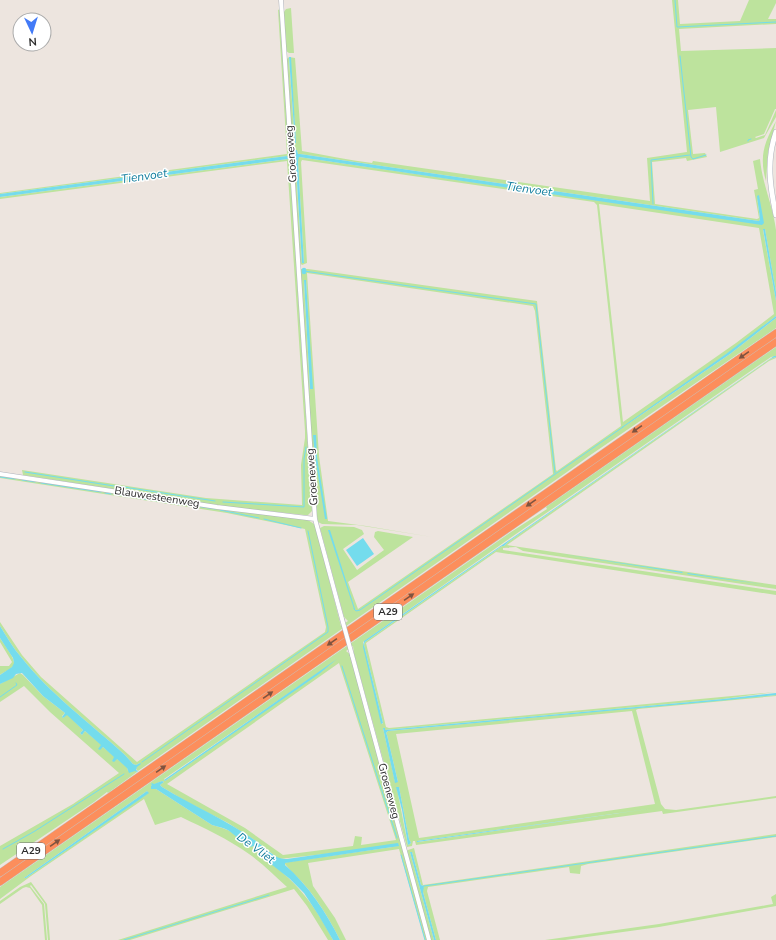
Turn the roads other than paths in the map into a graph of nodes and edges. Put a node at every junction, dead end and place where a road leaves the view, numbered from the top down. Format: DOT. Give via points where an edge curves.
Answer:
graph roads {
  1 [pos="281,0"];
  2 [pos="776,132"];
  3 [pos="776,215"];
  4 [pos="776,333"];
  5 [pos="776,342"];
  6 [pos="0,474"];
  7 [pos="315,518"];
  8 [pos="0,873"];
  9 [pos="0,882"];
  10 [pos="429,940"];
  1 -- 7 [label="street, Groeneweg"];
  2 -- 3 [label="street" via="769,171"];
  4 -- 8 [label="highway, A29, one-way"];
  9 -- 5 [label="highway, A29, one-way"];
  6 -- 7 [label="street, Blauwesteenweg" via="225,508"];
  7 -- 10 [label="street, Groeneweg, bridge"];
}
